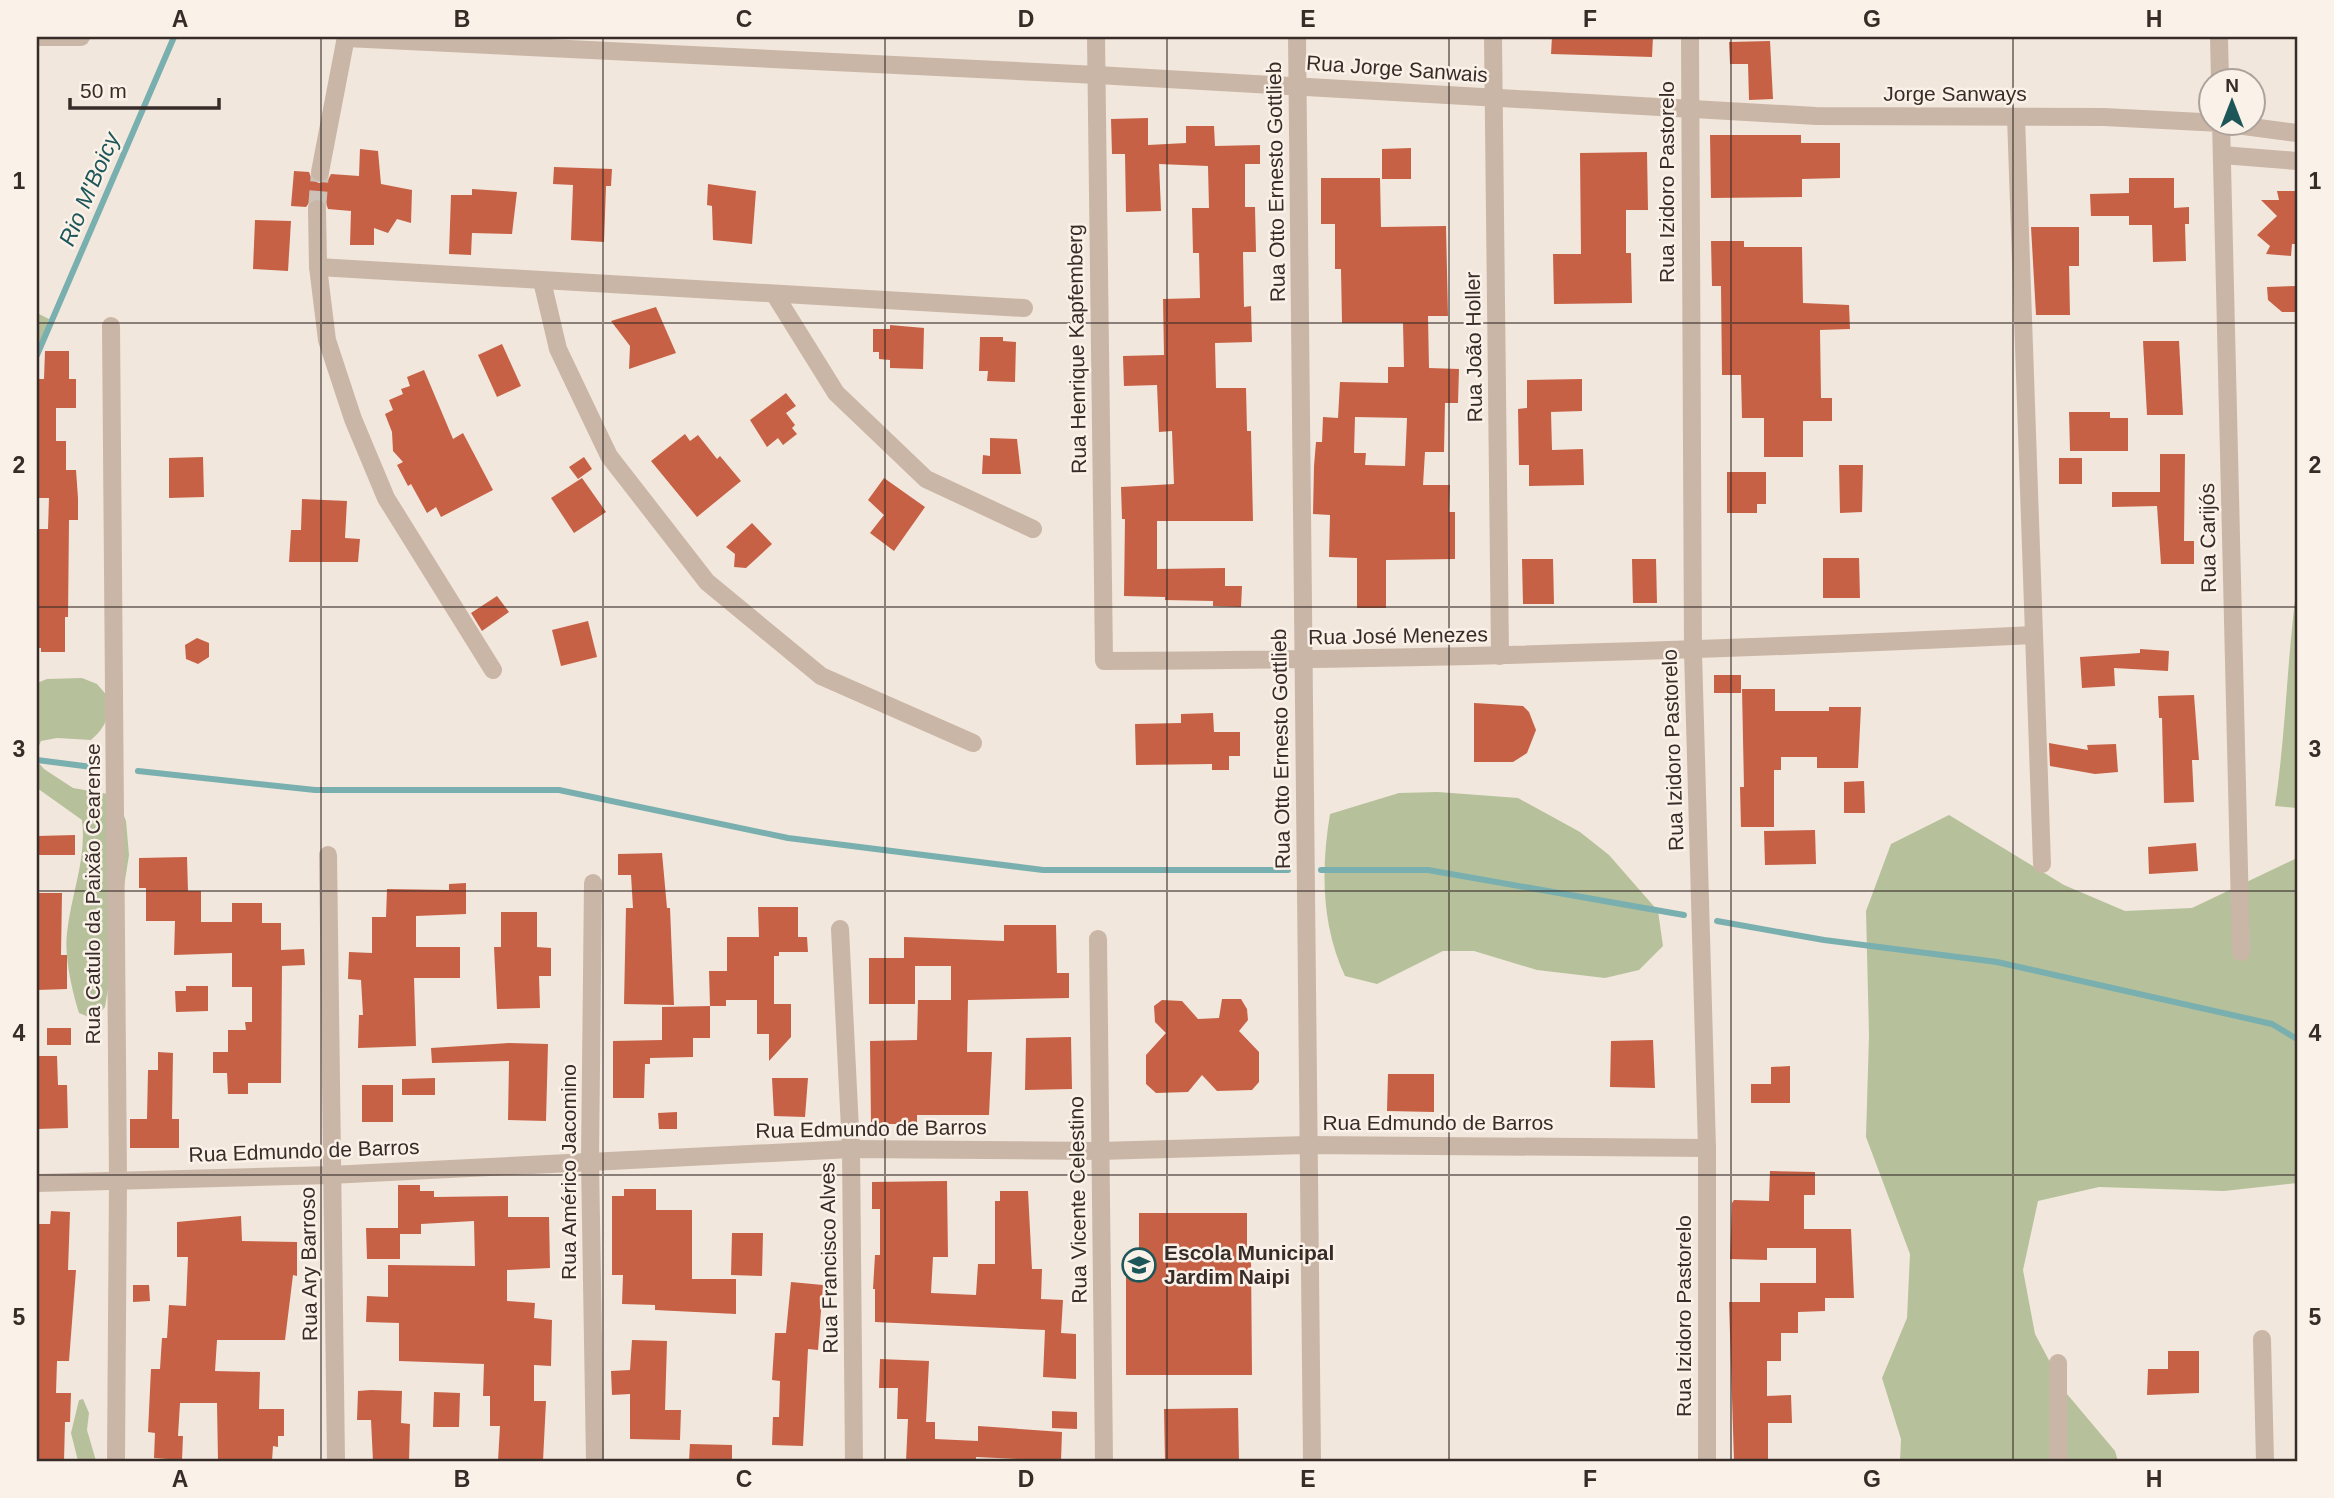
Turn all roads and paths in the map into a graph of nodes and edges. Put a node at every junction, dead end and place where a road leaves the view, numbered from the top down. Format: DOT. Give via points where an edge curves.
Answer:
graph roads {
  1 [pos="37,37"];
  2 [pos="1096,37"];
  3 [pos="1297,37"];
  4 [pos="1493,37"];
  5 [pos="1690,37"];
  6 [pos="2219,37"];
  7 [pos="81,38"];
  8 [pos="346,38"];
  9 [pos="2220,66"];
  10 [pos="1097,75"];
  11 [pos="1298,86"];
  12 [pos="1494,98"];
  13 [pos="1690,107"];
  14 [pos="2016,117"];
  15 [pos="2198,122"];
  16 [pos="2268,129"];
  17 [pos="2297,132"];
  18 [pos="2221,136"];
  19 [pos="2222,155"];
  20 [pos="2297,161"];
  21 [pos="320,172"];
  22 [pos="317,209"];
  23 [pos="318,267"];
  24 [pos="542,281"];
  25 [pos="775,295"];
  26 [pos="1024,308"];
  27 [pos="111,326"];
  28 [pos="1033,529"];
  29 [pos="2034,635"];
  30 [pos="1693,652"];
  31 [pos="1500,656"];
  32 [pos="1104,661"];
  33 [pos="1302,661"];
  34 [pos="493,670"];
  35 [pos="973,743"];
  36 [pos="328,855"];
  37 [pos="2042,864"];
  38 [pos="593,883"];
  39 [pos="840,929"];
  40 [pos="1098,939"];
  41 [pos="2241,952"];
  42 [pos="1308,1145"];
  43 [pos="1707,1148"];
  44 [pos="851,1149"];
  45 [pos="1100,1151"];
  46 [pos="590,1160"];
  47 [pos="330,1175"];
  48 [pos="118,1181"];
  49 [pos="37,1183"];
  50 [pos="2262,1339"];
  51 [pos="2058,1363"];
  52 [pos="116,1461"];
  53 [pos="336,1461"];
  54 [pos="595,1461"];
  55 [pos="854,1461"];
  56 [pos="1104,1461"];
  57 [pos="1312,1461"];
  58 [pos="1707,1461"];
  59 [pos="2057,1461"];
  60 [pos="2265,1461"];
  1 -- 7 [label="street"];
  2 -- 10 [label="street, Rua Henrique Kapfemberg"];
  3 -- 11 [label="street, Rua Otto Ernesto Gottlieb"];
  4 -- 12 [label="street, Rua João Holler"];
  5 -- 13 [label="street, Rua Izidoro Pastorelo"];
  6 -- 9 [label="street"];
  8 -- 10 [label="street, Rua Jorge Sanwais"];
  8 -- 21 [label="street"];
  10 -- 11 [label="street, Rua Jorge Sanwais"];
  10 -- 32 [label="street, Rua Henrique Kapfemberg"];
  11 -- 12 [label="street, Rua Jorge Sanwais"];
  11 -- 33 [label="street, Rua Otto Ernesto Gottlieb"];
  12 -- 13 [label="street, Rua Jorge Sanwais"];
  12 -- 31 [label="street, Rua João Holler"];
  13 -- 14 [label="street, Jorge Sanways" via="1816,116"];
  13 -- 30 [label="street, Rua Izidoro Pastorelo"];
  14 -- 15 [label="street, Jorge Sanways"];
  14 -- 29 [label="street"];
  16 -- 17 [label="street"];
  18 -- 19 [label="street, Rua Carijós"];
  19 -- 20 [label="street"];
  19 -- 41 [label="street, Rua Carijós"];
  22 -- 23 [label="street"];
  23 -- 24 [label="street"];
  23 -- 34 [label="street" via="327,340 386,498"];
  24 -- 25 [label="street"];
  24 -- 35 [label="street" via="558,349 609,456 707,582 821,676"];
  25 -- 26 [label="street"];
  25 -- 28 [label="street" via="836,393 926,480"];
  27 -- 48 [label="street, Rua Catulo da Paixão Cearense"];
  29 -- 30 [label="street, Rua José Menezes"];
  29 -- 37 [label="street"];
  30 -- 31 [label="street, Rua José Menezes"];
  30 -- 43 [label="street, Rua Izidoro Pastorelo"];
  31 -- 33 [label="street, Rua José Menezes"];
  32 -- 33 [label="street, Rua José Menezes"];
  33 -- 42 [label="street, Rua Otto Ernesto Gottlieb"];
  36 -- 47 [label="street, Rua Ary Barroso"];
  38 -- 46 [label="street, Rua Américo Jacomino"];
  39 -- 44 [label="street, Rua Francisco Alves"];
  40 -- 45 [label="street, Rua Vicente Celestino"];
  42 -- 43 [label="street, Rua Edmundo de Barros"];
  42 -- 45 [label="street, Rua Edmundo de Barros"];
  42 -- 57 [label="street, Rua Otto Ernesto Gottlieb"];
  43 -- 58 [label="street, Rua Izidoro Pastorelo"];
  44 -- 45 [label="street, Rua Edmundo de Barros"];
  44 -- 46 [label="street, Rua Edmundo de Barros"];
  44 -- 55 [label="street, Rua Francisco Alves"];
  45 -- 56 [label="street, Rua Vicente Celestino"];
  46 -- 47 [label="street, Rua Edmundo de Barros"];
  46 -- 54 [label="street, Rua Américo Jacomino"];
  47 -- 48 [label="street, Rua Edmundo de Barros"];
  47 -- 53 [label="street, Rua Ary Barroso"];
  48 -- 49 [label="street, Rua Edmundo de Barros"];
  48 -- 52 [label="street, Rua Catulo da Paixão Cearense"];
  50 -- 60 [label="street"];
  51 -- 59 [label="street"];
}
